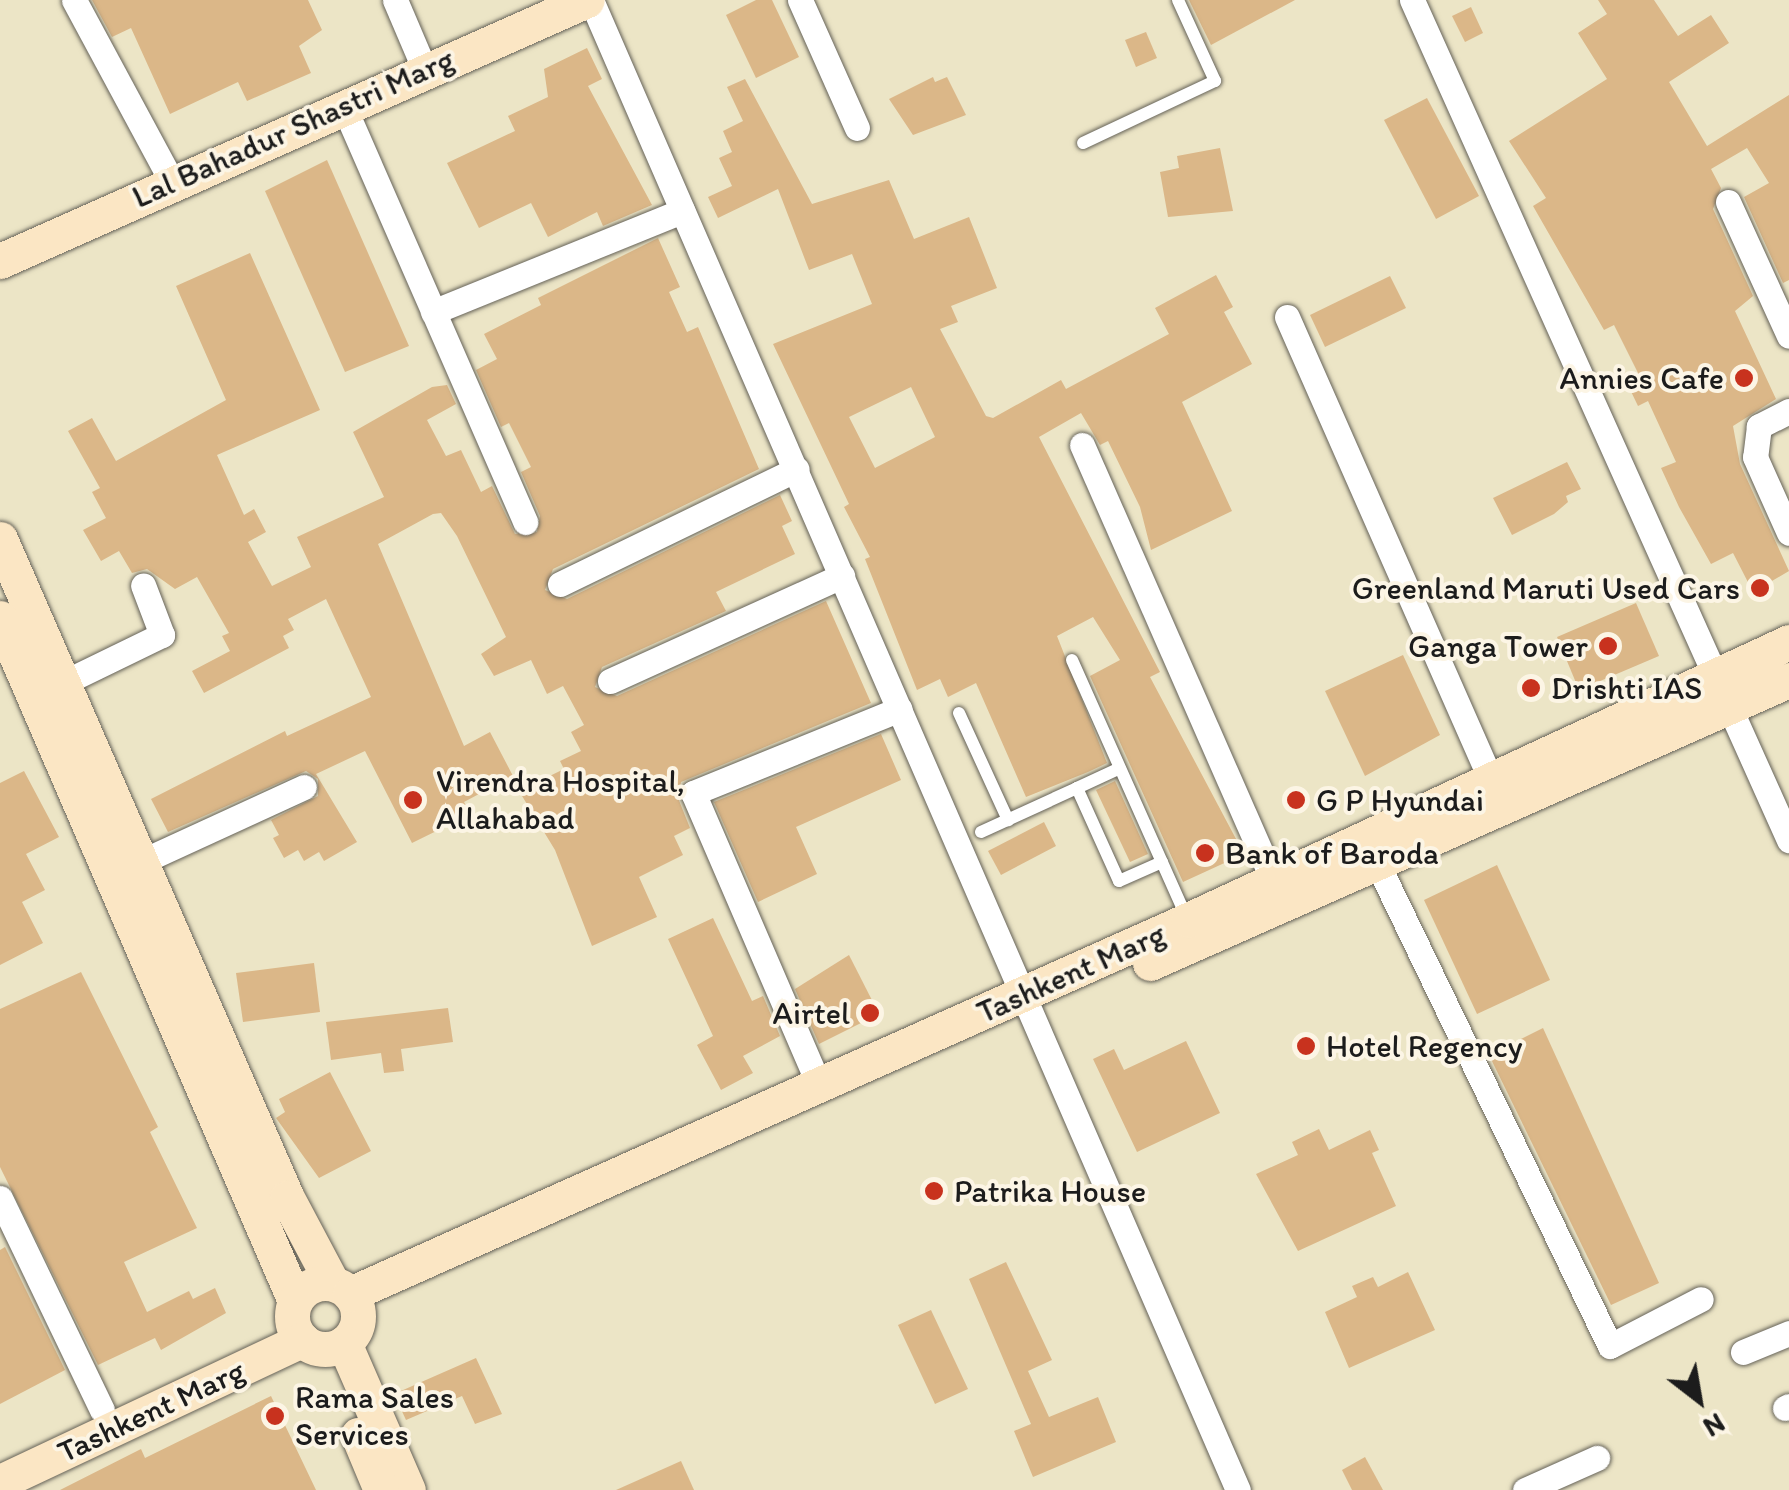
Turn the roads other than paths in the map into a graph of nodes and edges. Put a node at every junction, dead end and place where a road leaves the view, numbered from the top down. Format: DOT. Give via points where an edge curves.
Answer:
graph roads {
  1 [pos="74,0"];
  2 [pos="394,0"];
  3 [pos="589,0"];
  4 [pos="800,0"];
  5 [pos="1178,0"];
  6 [pos="1412,0"];
  7 [pos="424,68"];
  8 [pos="344,108"];
  9 [pos="857,128"];
  10 [pos="1083,144"];
  11 [pos="172,182"];
  12 [pos="1728,202"];
  13 [pos="682,211"];
  14 [pos="0,261"];
  15 [pos="433,312"];
  16 [pos="1287,317"];
  17 [pos="1789,336"];
  18 [pos="1789,412"];
  19 [pos="1082,445"];
  20 [pos="797,469"];
  21 [pos="525,522"];
  22 [pos="1789,533"];
  23 [pos="0,539"];
  24 [pos="842,576"];
  25 [pos="560,584"];
  26 [pos="143,585"];
  27 [pos="0,618"];
  28 [pos="1789,642"];
  29 [pos="1072,660"];
  30 [pos="1789,680"];
  31 [pos="610,681"];
  32 [pos="65,682"];
  33 [pos="1723,690"];
  34 [pos="900,710"];
  35 [pos="958,713"];
  36 [pos="1120,768"];
  37 [pos="1490,778"];
  38 [pos="304,787"];
  39 [pos="1077,788"];
  40 [pos="1008,820"];
  41 [pos="981,832"];
  42 [pos="1789,840"];
  43 [pos="143,861"];
  44 [pos="1162,862"];
  45 [pos="1378,865"];
  46 [pos="1274,881"];
  47 [pos="1188,920"];
  48 [pos="1029,1004"];
  49 [pos="819,1086"];
  50 [pos="0,1198"];
  51 [pos="1702,1300"];
  52 [pos="324,1318"];
  53 [pos="1789,1333"];
  54 [pos="1743,1352"];
  55 [pos="102,1410"];
  56 [pos="0,1456"];
  57 [pos="1597,1458"];
  58 [pos="0,1482"];
  59 [pos="381,1490"];
  60 [pos="408,1490"];
  61 [pos="1238,1490"];
  62 [pos="1525,1490"];
  1 -- 11 [label="street"];
  2 -- 7 [label="street"];
  3 -- 7 [label="street, Lal Bahadur Shastri Marg"];
  3 -- 13 [label="street"];
  4 -- 9 [label="street"];
  5 -- 10 [label="lane" via="1216,81"];
  6 -- 33 [label="street"];
  7 -- 8 [label="street, Lal Bahadur Shastri Marg"];
  8 -- 11 [label="street, Lal Bahadur Shastri Marg"];
  8 -- 15 [label="street"];
  11 -- 14 [label="street, Lal Bahadur Shastri Marg"];
  12 -- 17 [label="street"];
  13 -- 15 [label="street"];
  13 -- 20 [label="street"];
  15 -- 21 [label="street"];
  16 -- 37 [label="street"];
  18 -- 22 [label="street" via="1760,426 1755,457"];
  19 -- 46 [label="street"];
  20 -- 24 [label="street"];
  20 -- 25 [label="street"];
  23 -- 32 [label="street"];
  24 -- 31 [label="street"];
  24 -- 34 [label="street"];
  26 -- 32 [label="street" via="162,636"];
  27 -- 52 [label="street"];
  28 -- 33 [label="street, Tashkent Marg"];
  29 -- 36 [label="lane"];
  30 -- 33 [label="street, Tashkent Marg"];
  32 -- 43 [label="street"];
  33 -- 37 [label="street, Tashkent Marg"];
  33 -- 42 [label="street"];
  33 -- 45 [label="street, Tashkent Marg"];
  34 -- 48 [label="street"];
  34 -- 49 [label="street" via="694,793"];
  35 -- 40 [label="lane"];
  36 -- 39 [label="lane"];
  36 -- 44 [label="lane"];
  37 -- 46 [label="street, Tashkent Marg"];
  38 -- 43 [label="street"];
  39 -- 40 [label="lane"];
  39 -- 44 [label="lane" via="1119,881"];
  40 -- 41 [label="lane"];
  43 -- 52 [label="street" via="288,1198"];
  44 -- 47 [label="lane"];
  45 -- 48 [label="street, Tashkent Marg"];
  45 -- 51 [label="street" via="1610,1346"];
  46 -- 47 [label="street, Tashkent Marg"];
  47 -- 48 [label="street, Tashkent Marg"];
  48 -- 49 [label="street, Tashkent Marg"];
  48 -- 52 [label="street, Tashkent Marg"];
  48 -- 61 [label="street"];
  49 -- 52 [label="street, Tashkent Marg"];
  50 -- 55 [label="street"];
  52 -- 55 [label="street, Tashkent Marg"];
  52 -- 58 [label="street, Tashkent Marg"];
  52 -- 59 [label="street"];
  52 -- 60 [label="street"];
  53 -- 54 [label="street"];
  55 -- 56 [label="street, Tashkent Marg"];
  57 -- 62 [label="street"];
}
